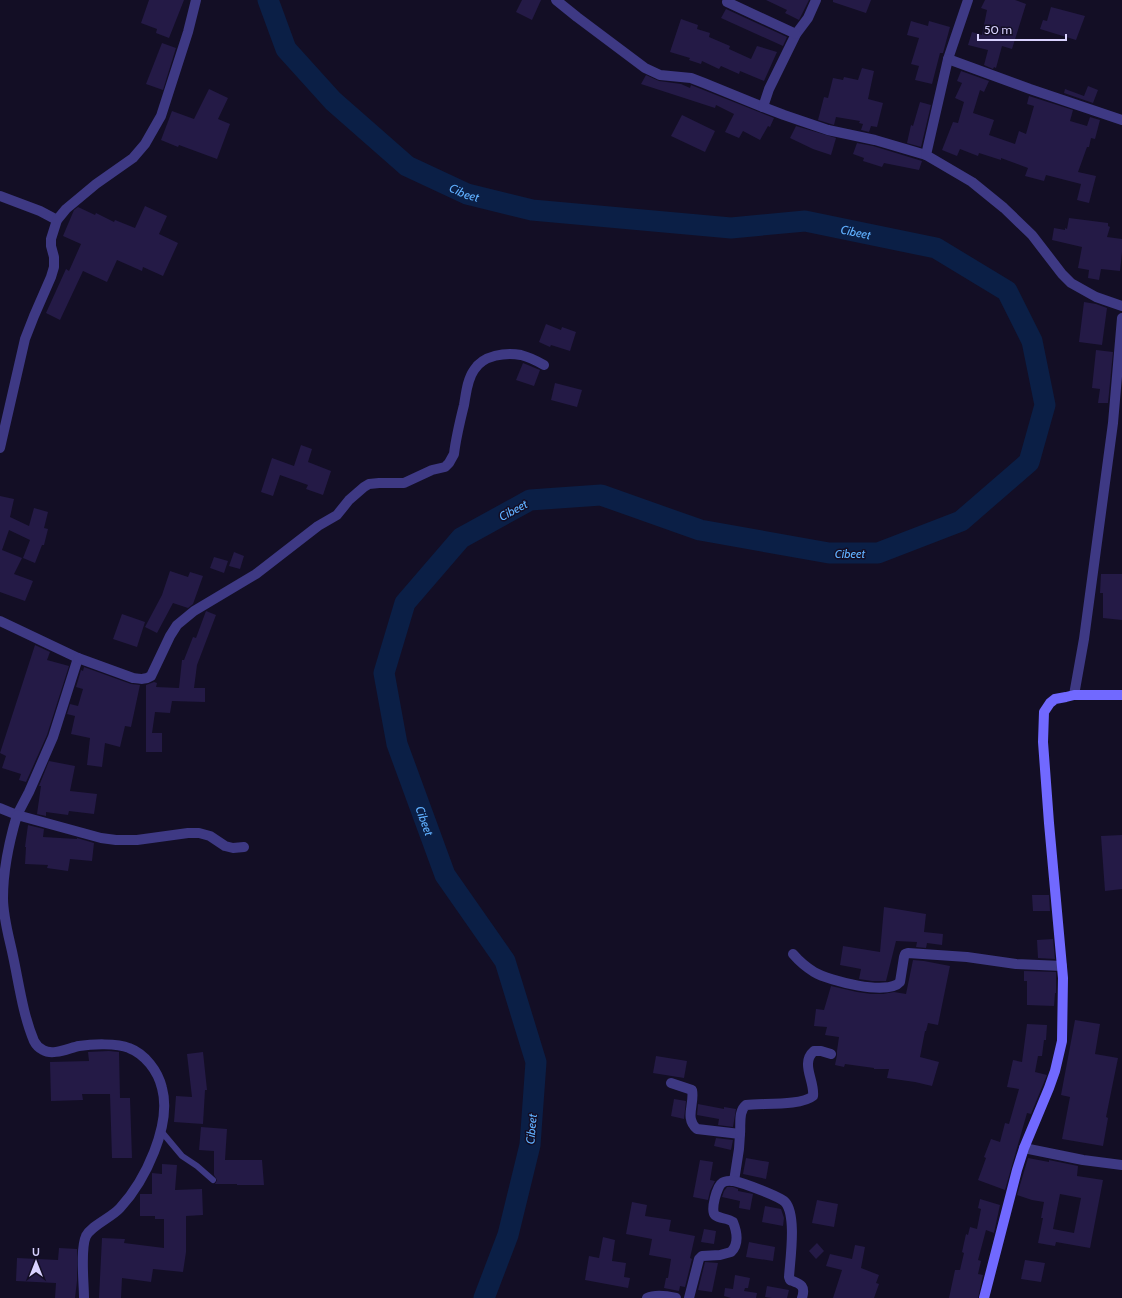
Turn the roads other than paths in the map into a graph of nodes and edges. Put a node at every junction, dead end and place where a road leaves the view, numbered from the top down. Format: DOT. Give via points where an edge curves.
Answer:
graph roads {
  1 [pos="196,0"];
  2 [pos="556,0"];
  3 [pos="816,0"];
  4 [pos="968,0"];
  5 [pos="727,2"];
  6 [pos="796,34"];
  7 [pos="948,60"];
  8 [pos="763,106"];
  9 [pos="1122,120"];
  10 [pos="926,156"];
  11 [pos="0,196"];
  12 [pos="57,220"];
  13 [pos="1122,306"];
  14 [pos="1122,318"];
  15 [pos="544,365"];
  16 [pos="0,448"];
  17 [pos="0,621"];
  18 [pos="78,658"];
  19 [pos="1122,695"];
  20 [pos="1074,696"];
  21 [pos="0,808"];
  22 [pos="17,815"];
  23 [pos="244,847"];
  24 [pos="793,954"];
  25 [pos="1062,966"];
  26 [pos="831,1054"];
  27 [pos="671,1083"];
  28 [pos="161,1131"];
  29 [pos="740,1134"];
  30 [pos="1024,1148"];
  31 [pos="1122,1164"];
  32 [pos="213,1180"];
  33 [pos="734,1181"];
  34 [pos="84,1298"];
  35 [pos="647,1298"];
  36 [pos="676,1298"];
  37 [pos="689,1298"];
  38 [pos="802,1298"];
  39 [pos="984,1298"];
  1 -- 12 [label="street" via="161,116 145,144 133,158 96,184"];
  2 -- 8 [label="street" via="646,68 669,77 691,78"];
  3 -- 6 [label="street" via="808,18"];
  4 -- 7 [label="street"];
  5 -- 6 [label="street"];
  6 -- 8 [label="street"];
  7 -- 9 [label="street"];
  7 -- 10 [label="street"];
  8 -- 10 [label="street" via="828,130 875,140"];
  10 -- 13 [label="street" via="972,182 1004,208 1032,235 1071,283 1096,297"];
  11 -- 12 [label="street"];
  12 -- 16 [label="street" via="51,238 54,267 25,339"];
  14 -- 20 [label="street" via="1112,431"];
  15 -- 18 [label="street" via="513,354 498,355 481,362 475,368 469,382 454,454 445,467 404,483 369,484 360,490 338,515 318,526 256,574 194,611 177,625 151,676 133,678"];
  17 -- 18 [label="street"];
  18 -- 22 [label="street" via="54,737"];
  19 -- 20 [label="street"];
  20 -- 25 [label="street" via="1055,699 1050,703 1044,712 1043,723"];
  21 -- 22 [label="street"];
  22 -- 23 [label="street" via="101,838 137,840 199,833 210,836 225,846"];
  22 -- 28 [label="street" via="7,854 3,899 22,998 35,1044 46,1052 100,1045 128,1048 139,1053 152,1068 162,1088 164,1106"];
  24 -- 25 [label="street" via="806,967 824,977 845,984 874,988 898,985 904,957 908,953"];
  25 -- 30 [label="street" via="1062,1041 1049,1088"];
  26 -- 29 [label="street" via="814,1051 810,1054 808,1069 813,1096 810,1099 746,1105 742,1112"];
  27 -- 29 [label="street" via="692,1090 690,1118 697,1129"];
  28 -- 32 [label="lane" via="182,1156"];
  28 -- 34 [label="street" via="153,1156 138,1184 120,1208 90,1229 86,1236"];
  29 -- 33 [label="street"];
  30 -- 31 [label="street" via="1083,1160"];
  30 -- 39 [label="street"];
  33 -- 37 [label="street" via="722,1182 713,1208 715,1215 733,1222 737,1237 735,1246 730,1252 702,1256 699,1259"];
  33 -- 38 [label="street" via="762,1190 783,1201 787,1206 792,1236 789,1278 803,1288"];
  35 -- 36 [label="street"];
}
